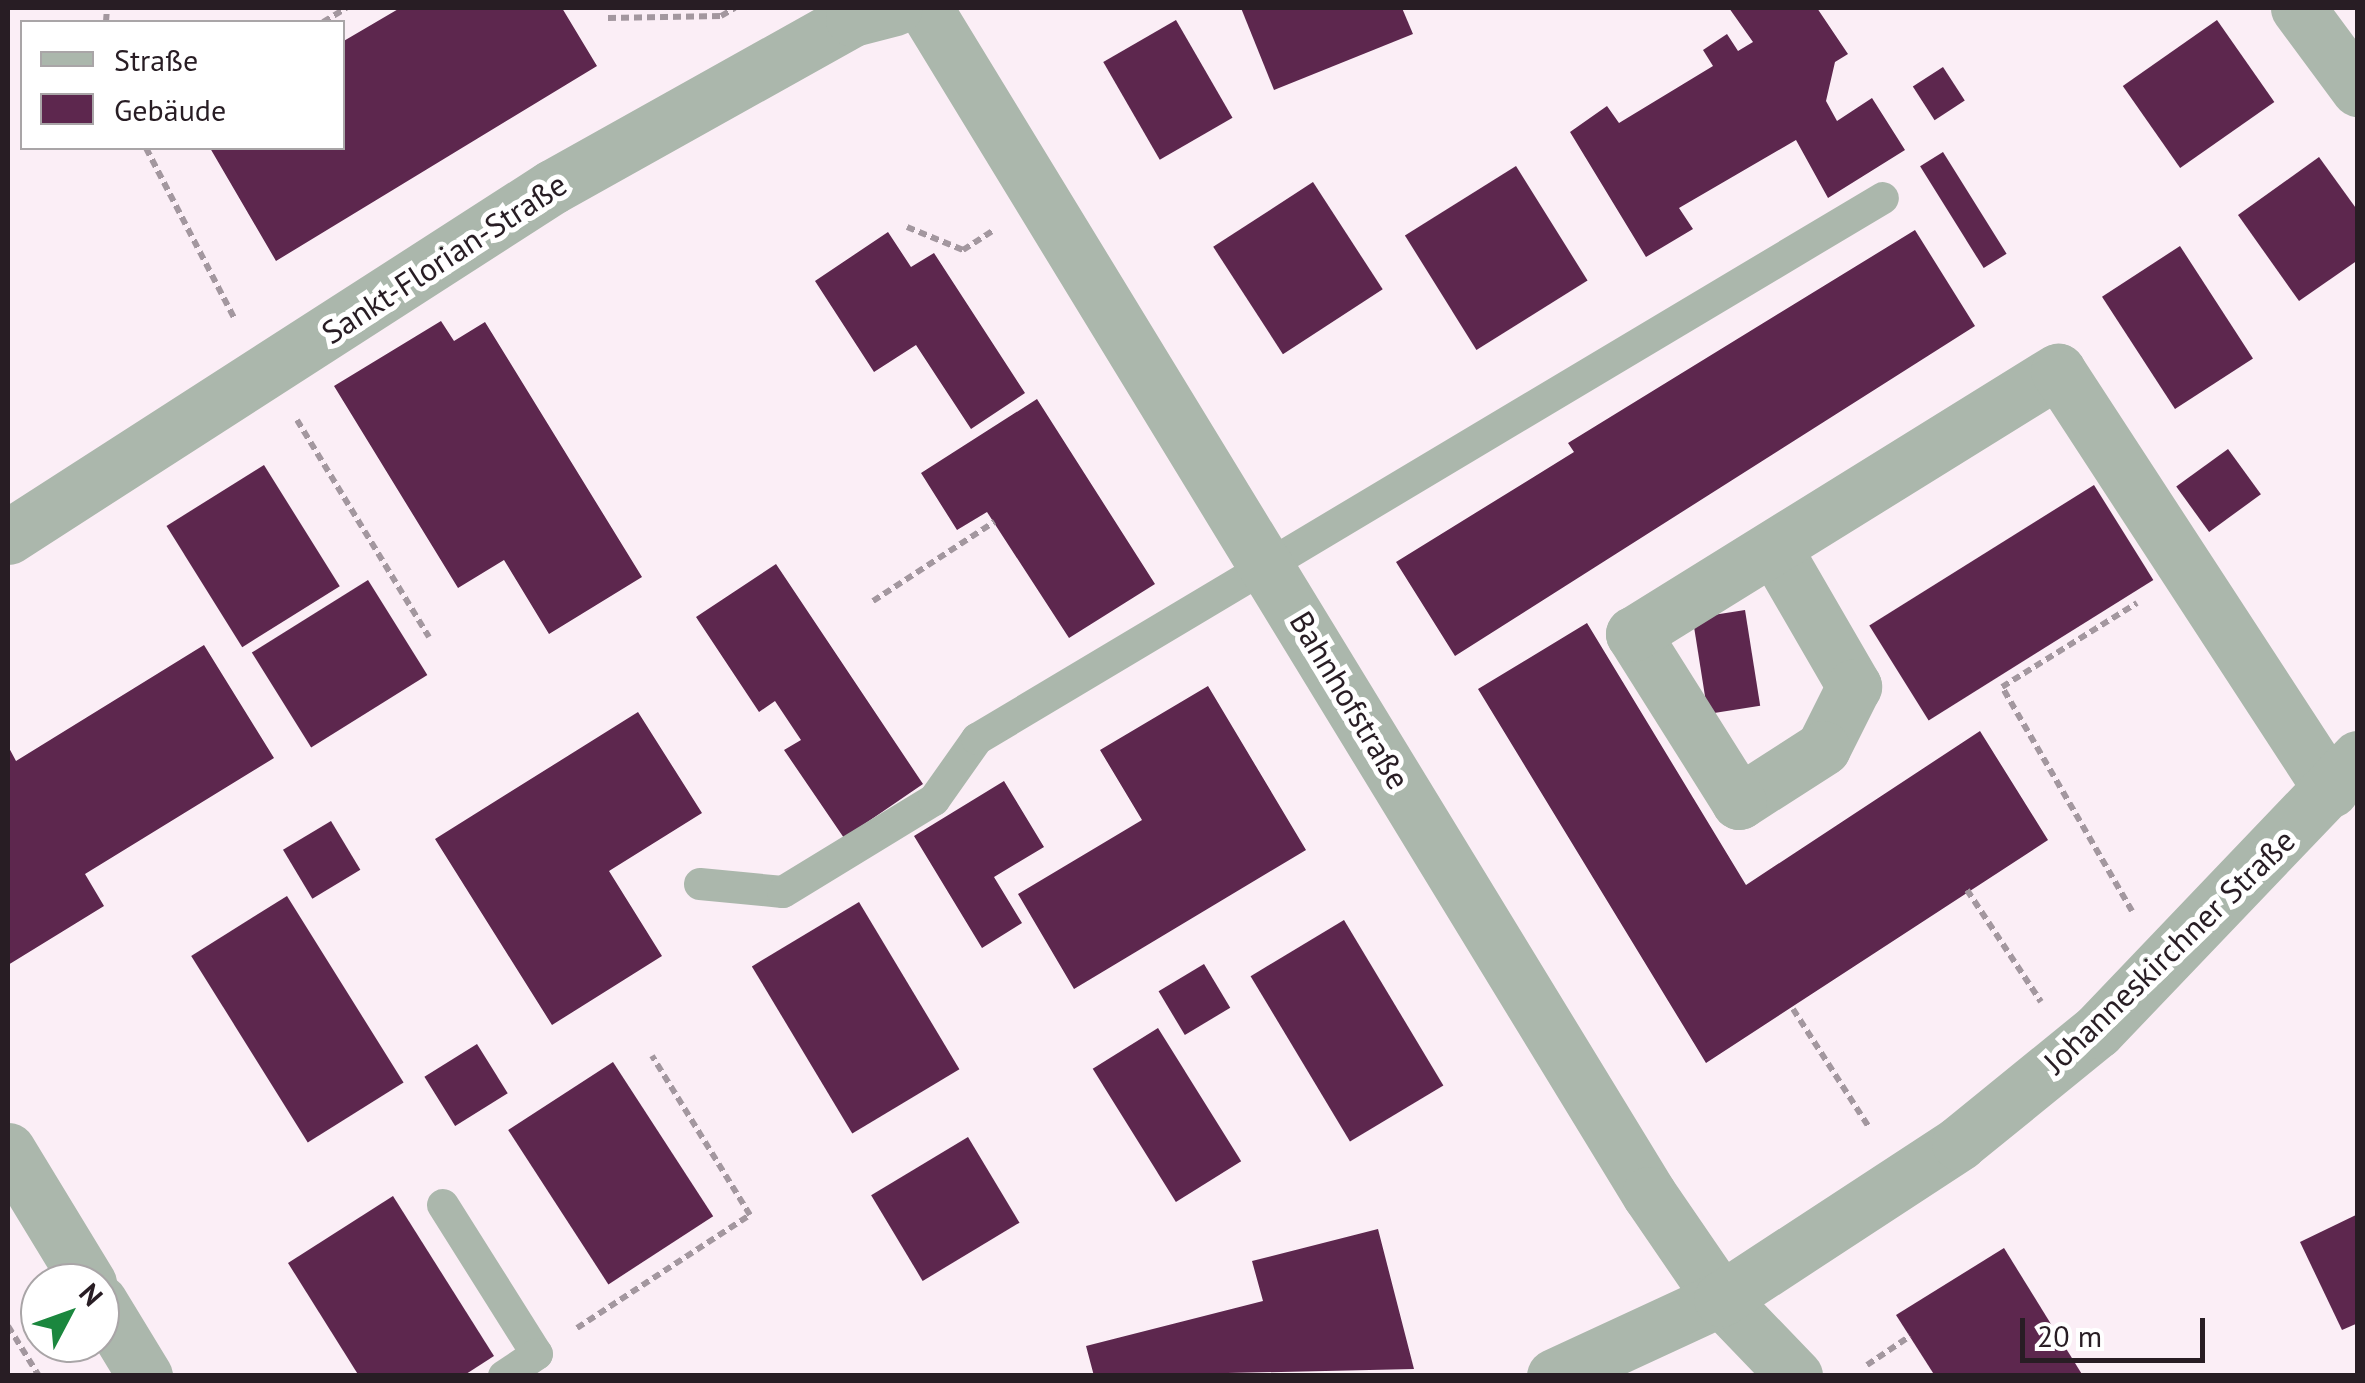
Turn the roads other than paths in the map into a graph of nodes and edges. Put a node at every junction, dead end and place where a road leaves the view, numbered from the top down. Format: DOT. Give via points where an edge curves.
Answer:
graph roads {
  1 [pos="894,8"];
  2 [pos="925,8"];
  3 [pos="2298,8"];
  4 [pos="2358,89"];
  5 [pos="1884,198"];
  6 [pos="8,537"];
  7 [pos="1774,548"];
  8 [pos="1267,564"];
  9 [pos="2344,774"];
  10 [pos="700,884"];
  11 [pos="8,1150"];
  12 [pos="443,1205"];
  13 [pos="76,1263"];
  14 [pos="1721,1299"];
  15 [pos="120,1336"];
  16 [pos="144,1376"];
  17 [pos="504,1376"];
  18 [pos="1554,1376"];
  19 [pos="1795,1376"];
  1 -- 6 [label="street, Sankt-Florian-Straße" via="853,19 256,355"];
  2 -- 8 [label="street, Bahnhofstraße"];
  3 -- 4 [label="street"];
  5 -- 8 [label="lane"];
  7 -- 7 [label="street" via="1854,686 1823,748 1739,802 1633,634"];
  7 -- 9 [label="street" via="2058,371 2189,571"];
  8 -- 10 [label="lane" via="977,739 934,800 783,892"];
  8 -- 14 [label="street, Bahnhofstraße"];
  9 -- 14 [label="street, Johanneskirchner Straße" via="2097,1031 1959,1143"];
  11 -- 13 [label="street"];
  12 -- 17 [label="lane" via="537,1354"];
  14 -- 18 [label="street, Johanneskirchner Straße"];
  14 -- 19 [label="street, Bahnhofstraße"];
  15 -- 16 [label="street"];
}
